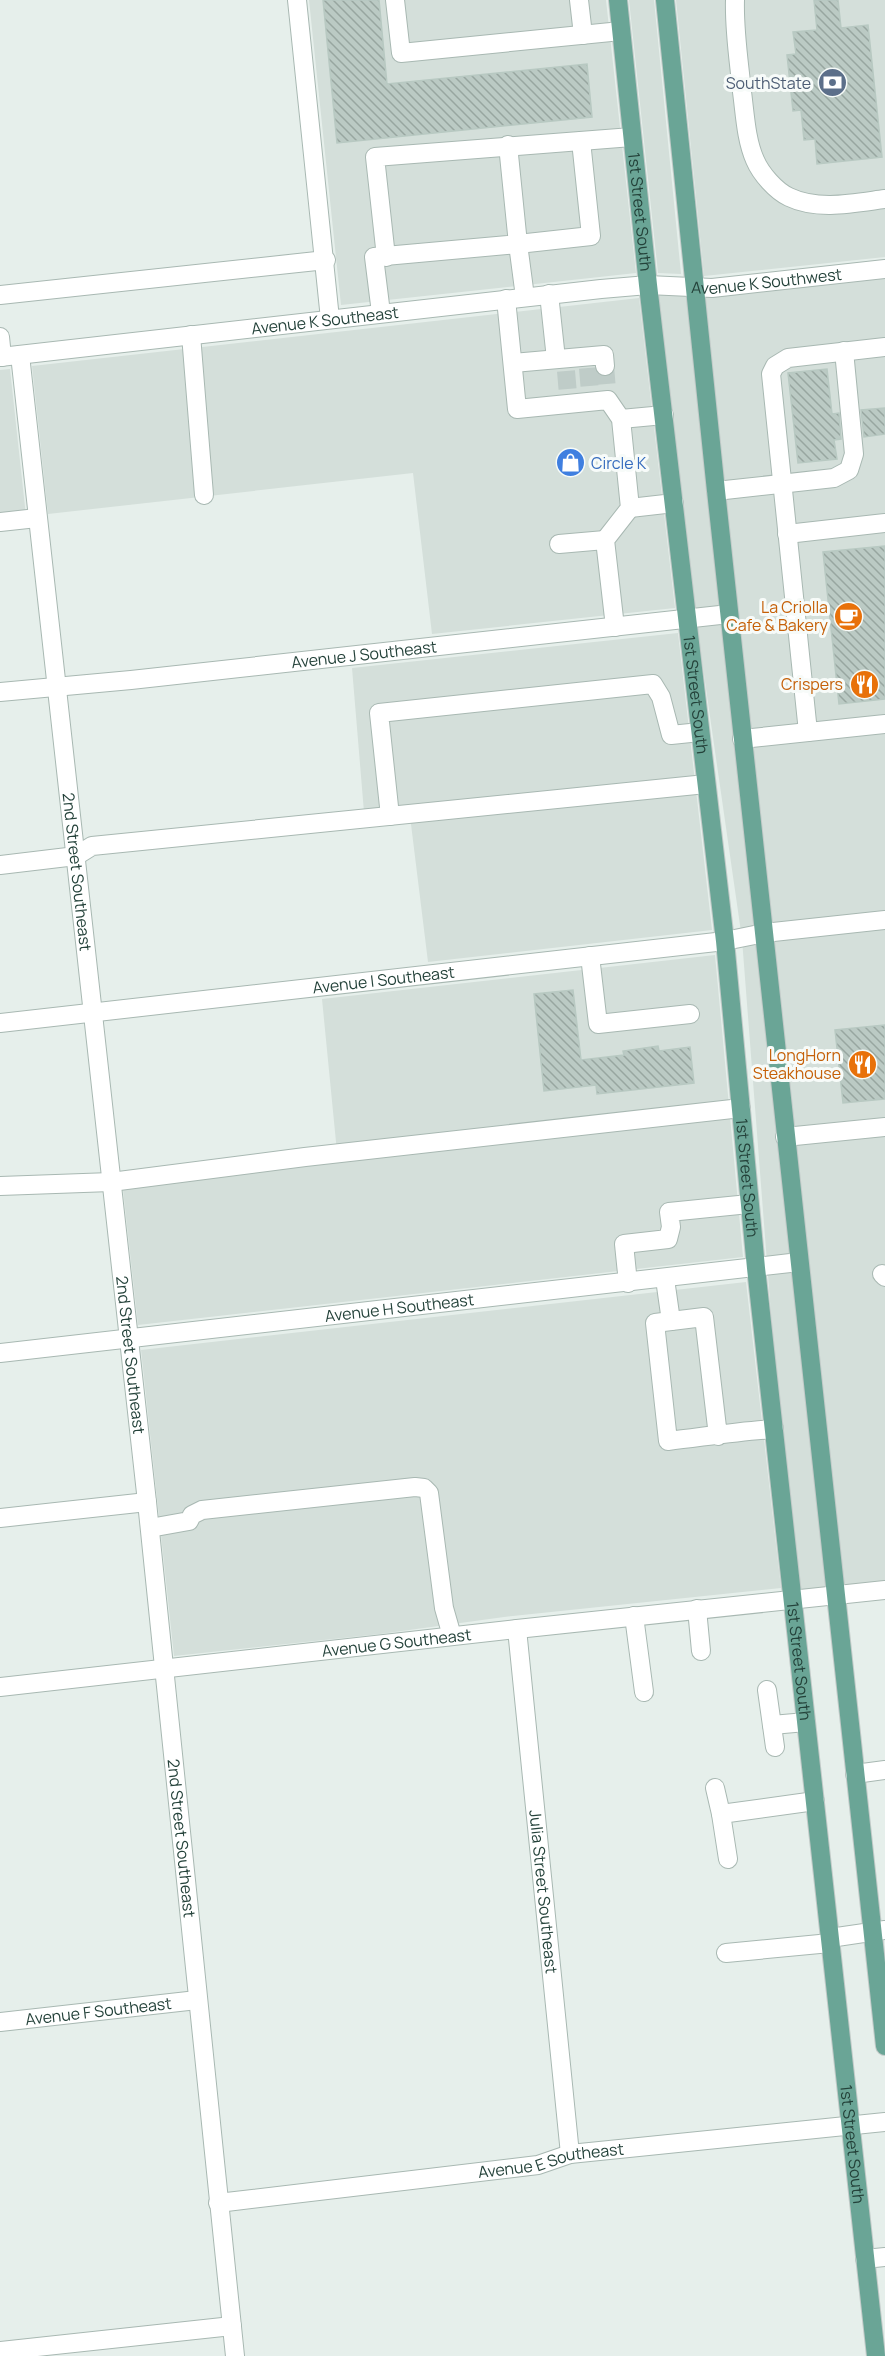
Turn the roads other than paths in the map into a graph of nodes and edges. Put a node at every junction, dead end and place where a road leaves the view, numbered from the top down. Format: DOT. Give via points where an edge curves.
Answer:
graph roads {
  1 [pos="297,0"];
  2 [pos="395,0"];
  3 [pos="579,0"];
  4 [pos="618,0"];
  5 [pos="665,0"];
  6 [pos="735,0"];
  7 [pos="621,32"];
  8 [pos="583,35"];
  9 [pos="632,137"];
  10 [pos="581,141"];
  11 [pos="507,145"];
  12 [pos="885,200"];
  13 [pos="519,244"];
  14 [pos="386,256"];
  15 [pos="326,260"];
  16 [pos="885,269"];
  17 [pos="648,285"];
  18 [pos="694,288"];
  19 [pos="549,294"];
  20 [pos="0,295"];
  21 [pos="525,297"];
  22 [pos="506,299"];
  23 [pos="381,314"];
  24 [pos="330,319"];
  25 [pos="191,335"];
  26 [pos="0,337"];
  27 [pos="885,347"];
  28 [pos="844,351"];
  29 [pos="7,356"];
  30 [pos="513,363"];
  31 [pos="562,363"];
  32 [pos="593,364"];
  33 [pos="664,415"];
  34 [pos="621,419"];
  35 [pos="782,483"];
  36 [pos="716,491"];
  37 [pos="204,495"];
  38 [pos="674,503"];
  39 [pos="630,508"];
  40 [pos="37,518"];
  41 [pos="0,522"];
  42 [pos="885,524"];
  43 [pos="787,534"];
  44 [pos="605,540"];
  45 [pos="559,544"];
  46 [pos="729,614"];
  47 [pos="687,619"];
  48 [pos="615,627"];
  49 [pos="57,686"];
  50 [pos="0,692"];
  51 [pos="885,724"];
  52 [pos="700,732"];
  53 [pos="808,732"];
  54 [pos="742,739"];
  55 [pos="706,783"];
  56 [pos="390,816"];
  57 [pos="76,856"];
  58 [pos="0,865"];
  59 [pos="885,920"];
  60 [pos="764,933"];
  61 [pos="725,941"];
  62 [pos="591,956"];
  63 [pos="93,1013"];
  64 [pos="690,1014"];
  65 [pos="0,1023"];
  66 [pos="741,1108"];
  67 [pos="885,1127"];
  68 [pos="785,1137"];
  69 [pos="111,1182"];
  70 [pos="0,1186"];
  71 [pos="749,1204"];
  72 [pos="799,1262"];
  73 [pos="756,1268"];
  74 [pos="665,1279"];
  75 [pos="628,1283"];
  76 [pos="671,1321"];
  77 [pos="128,1339"];
  78 [pos="0,1353"];
  79 [pos="774,1429"];
  80 [pos="718,1436"];
  81 [pos="147,1502"];
  82 [pos="0,1518"];
  83 [pos="150,1528"];
  84 [pos="885,1590"];
  85 [pos="837,1595"];
  86 [pos="793,1599"];
  87 [pos="697,1609"];
  88 [pos="634,1616"];
  89 [pos="517,1629"];
  90 [pos="452,1636"];
  91 [pos="701,1651"];
  92 [pos="164,1669"];
  93 [pos="0,1687"];
  94 [pos="767,1690"];
  95 [pos="645,1692"];
  96 [pos="806,1722"];
  97 [pos="772,1725"];
  98 [pos="775,1747"];
  99 [pos="885,1770"];
  100 [pos="855,1774"];
  101 [pos="715,1788"];
  102 [pos="815,1801"];
  103 [pos="721,1814"];
  104 [pos="728,1859"];
  105 [pos="879,1931"];
  106 [pos="830,1941"];
  107 [pos="726,1953"];
  108 [pos="197,2000"];
  109 [pos="0,2022"];
  110 [pos="885,2046"];
  111 [pos="885,2122"];
  112 [pos="850,2125"];
  113 [pos="570,2154"];
  114 [pos="218,2203"];
  115 [pos="885,2257"];
  116 [pos="865,2259"];
  117 [pos="232,2326"];
  118 [pos="0,2351"];
  119 [pos="235,2356"];
  120 [pos="876,2356"];
  1 -- 15 [label="street"];
  2 -- 8 [label="street" via="401,53"];
  3 -- 8 [label="street"];
  4 -- 7 [label="main road, 1st Street South"];
  5 -- 18 [label="main road"];
  6 -- 12 [label="street" via="746,126 755,160 770,182 788,197 812,204"];
  7 -- 8 [label="street"];
  7 -- 9 [label="main road, 1st Street South"];
  9 -- 10 [label="street"];
  9 -- 17 [label="main road, 1st Street South"];
  10 -- 11 [label="street"];
  10 -- 13 [label="street" via="591,236"];
  11 -- 13 [label="street"];
  11 -- 14 [label="street" via="375,157"];
  13 -- 14 [label="street"];
  13 -- 21 [label="street"];
  14 -- 23 [label="street" via="374,257"];
  15 -- 20 [label="street"];
  15 -- 24 [label="street"];
  16 -- 18 [label="street, Avenue K Southwest"];
  17 -- 18 [label="street, Avenue K Southwest"];
  17 -- 19 [label="street, Avenue K Southeast"];
  17 -- 33 [label="main road, 1st Street South"];
  18 -- 36 [label="main road"];
  19 -- 21 [label="street, Avenue K Southeast"];
  19 -- 31 [label="street"];
  21 -- 22 [label="street, Avenue K Southeast"];
  22 -- 23 [label="street, Avenue K Southeast"];
  22 -- 30 [label="street"];
  23 -- 24 [label="street, Avenue K Southeast"];
  24 -- 25 [label="street, Avenue K Southeast"];
  25 -- 29 [label="street, Avenue K Southeast"];
  25 -- 37 [label="street"];
  26 -- 29 [label="street"];
  27 -- 28 [label="street"];
  28 -- 35 [label="street" via="853,463 849,470 834,478"];
  28 -- 35 [label="street" via="789,358 775,366 771,374"];
  29 -- 40 [label="street, 2nd Street Southeast"];
  30 -- 31 [label="street"];
  30 -- 34 [label="street" via="517,408 599,396"];
  31 -- 32 [label="street"];
  33 -- 34 [label="street"];
  33 -- 38 [label="main road, 1st Street South"];
  34 -- 39 [label="street"];
  35 -- 36 [label="street"];
  35 -- 43 [label="street"];
  36 -- 46 [label="main road"];
  38 -- 39 [label="street"];
  38 -- 47 [label="main road, 1st Street South"];
  39 -- 44 [label="street"];
  40 -- 41 [label="street"];
  40 -- 49 [label="street, 2nd Street Southeast"];
  42 -- 43 [label="street"];
  43 -- 53 [label="street"];
  44 -- 45 [label="street"];
  44 -- 48 [label="street"];
  46 -- 47 [label="street, Avenue J Southeast"];
  46 -- 54 [label="main road"];
  47 -- 48 [label="street, Avenue J Southeast"];
  47 -- 52 [label="main road, 1st Street South"];
  48 -- 49 [label="street, Avenue J Southeast"];
  49 -- 50 [label="street, Avenue J Southeast"];
  49 -- 57 [label="street, 2nd Street Southeast"];
  51 -- 53 [label="street"];
  52 -- 55 [label="main road, 1st Street South"];
  52 -- 56 [label="street" via="671,735 661,697 653,684 379,713"];
  53 -- 54 [label="street"];
  54 -- 60 [label="main road"];
  55 -- 56 [label="street"];
  55 -- 61 [label="main road, 1st Street South"];
  56 -- 57 [label="street" via="92,846"];
  57 -- 58 [label="street"];
  57 -- 63 [label="street, 2nd Street Southeast"];
  59 -- 60 [label="street, Avenue I Southeast"];
  60 -- 61 [label="street, Avenue I Southeast"];
  60 -- 68 [label="main road"];
  61 -- 62 [label="street, Avenue I Southeast"];
  61 -- 66 [label="main road, 1st Street South"];
  62 -- 63 [label="street, Avenue I Southeast"];
  62 -- 64 [label="street" via="598,1024"];
  63 -- 65 [label="street, Avenue I Southeast"];
  63 -- 69 [label="street, 2nd Street Southeast"];
  66 -- 69 [label="street"];
  66 -- 71 [label="main road, 1st Street South"];
  67 -- 68 [label="street"];
  68 -- 72 [label="main road"];
  69 -- 70 [label="street"];
  69 -- 77 [label="street, 2nd Street Southeast"];
  71 -- 73 [label="main road, 1st Street South"];
  71 -- 75 [label="street" via="669,1212 668,1239 624,1244"];
  72 -- 73 [label="street, Avenue H Southeast"];
  72 -- 85 [label="main road"];
  73 -- 74 [label="street, Avenue H Southeast"];
  73 -- 79 [label="main road, 1st Street South"];
  74 -- 75 [label="street, Avenue H Southeast"];
  74 -- 76 [label="street"];
  75 -- 77 [label="street, Avenue H Southeast"];
  76 -- 80 [label="street" via="704,1317"];
  76 -- 80 [label="street" via="655,1323 668,1441"];
  77 -- 78 [label="street, Avenue H Southeast"];
  77 -- 81 [label="street, 2nd Street Southeast"];
  79 -- 80 [label="street"];
  79 -- 86 [label="main road, 1st Street South"];
  81 -- 82 [label="street"];
  81 -- 83 [label="street, 2nd Street Southeast"];
  83 -- 90 [label="street" via="189,1521 202,1510 424,1488 429,1493 444,1608"];
  83 -- 92 [label="street, 2nd Street Southeast"];
  84 -- 85 [label="street, Avenue G Southeast"];
  85 -- 86 [label="street, Avenue G Southeast"];
  85 -- 100 [label="main road"];
  86 -- 87 [label="street, Avenue G Southeast"];
  86 -- 96 [label="main road, 1st Street South"];
  87 -- 88 [label="street, Avenue G Southeast"];
  87 -- 91 [label="street"];
  88 -- 89 [label="street, Avenue G Southeast"];
  88 -- 95 [label="street"];
  89 -- 90 [label="street, Avenue G Southeast"];
  89 -- 113 [label="street, Julia Street Southeast"];
  90 -- 92 [label="street, Avenue G Southeast"];
  92 -- 93 [label="street, Avenue G Southeast"];
  92 -- 108 [label="street, 2nd Street Southeast"];
  94 -- 97 [label="street"];
  96 -- 97 [label="street"];
  96 -- 102 [label="main road, 1st Street South"];
  97 -- 98 [label="street"];
  99 -- 100 [label="street"];
  100 -- 105 [label="main road"];
  101 -- 103 [label="street"];
  102 -- 103 [label="street"];
  102 -- 106 [label="main road, 1st Street South"];
  103 -- 104 [label="street"];
  105 -- 106 [label="street"];
  105 -- 110 [label="main road"];
  106 -- 107 [label="street"];
  106 -- 112 [label="main road, 1st Street South"];
  108 -- 109 [label="street, Avenue F Southeast"];
  108 -- 114 [label="street, 2nd Street Southeast"];
  111 -- 112 [label="street, Avenue E Southeast"];
  112 -- 113 [label="street, Avenue E Southeast"];
  112 -- 116 [label="main road, 1st Street South"];
  113 -- 114 [label="street, Avenue E Southeast" via="538,2165"];
  114 -- 117 [label="street, 2nd Street Southeast"];
  115 -- 116 [label="street"];
  116 -- 120 [label="main road, 1st Street South"];
  117 -- 118 [label="street"];
  117 -- 119 [label="street, 2nd Street Southeast"];
}
